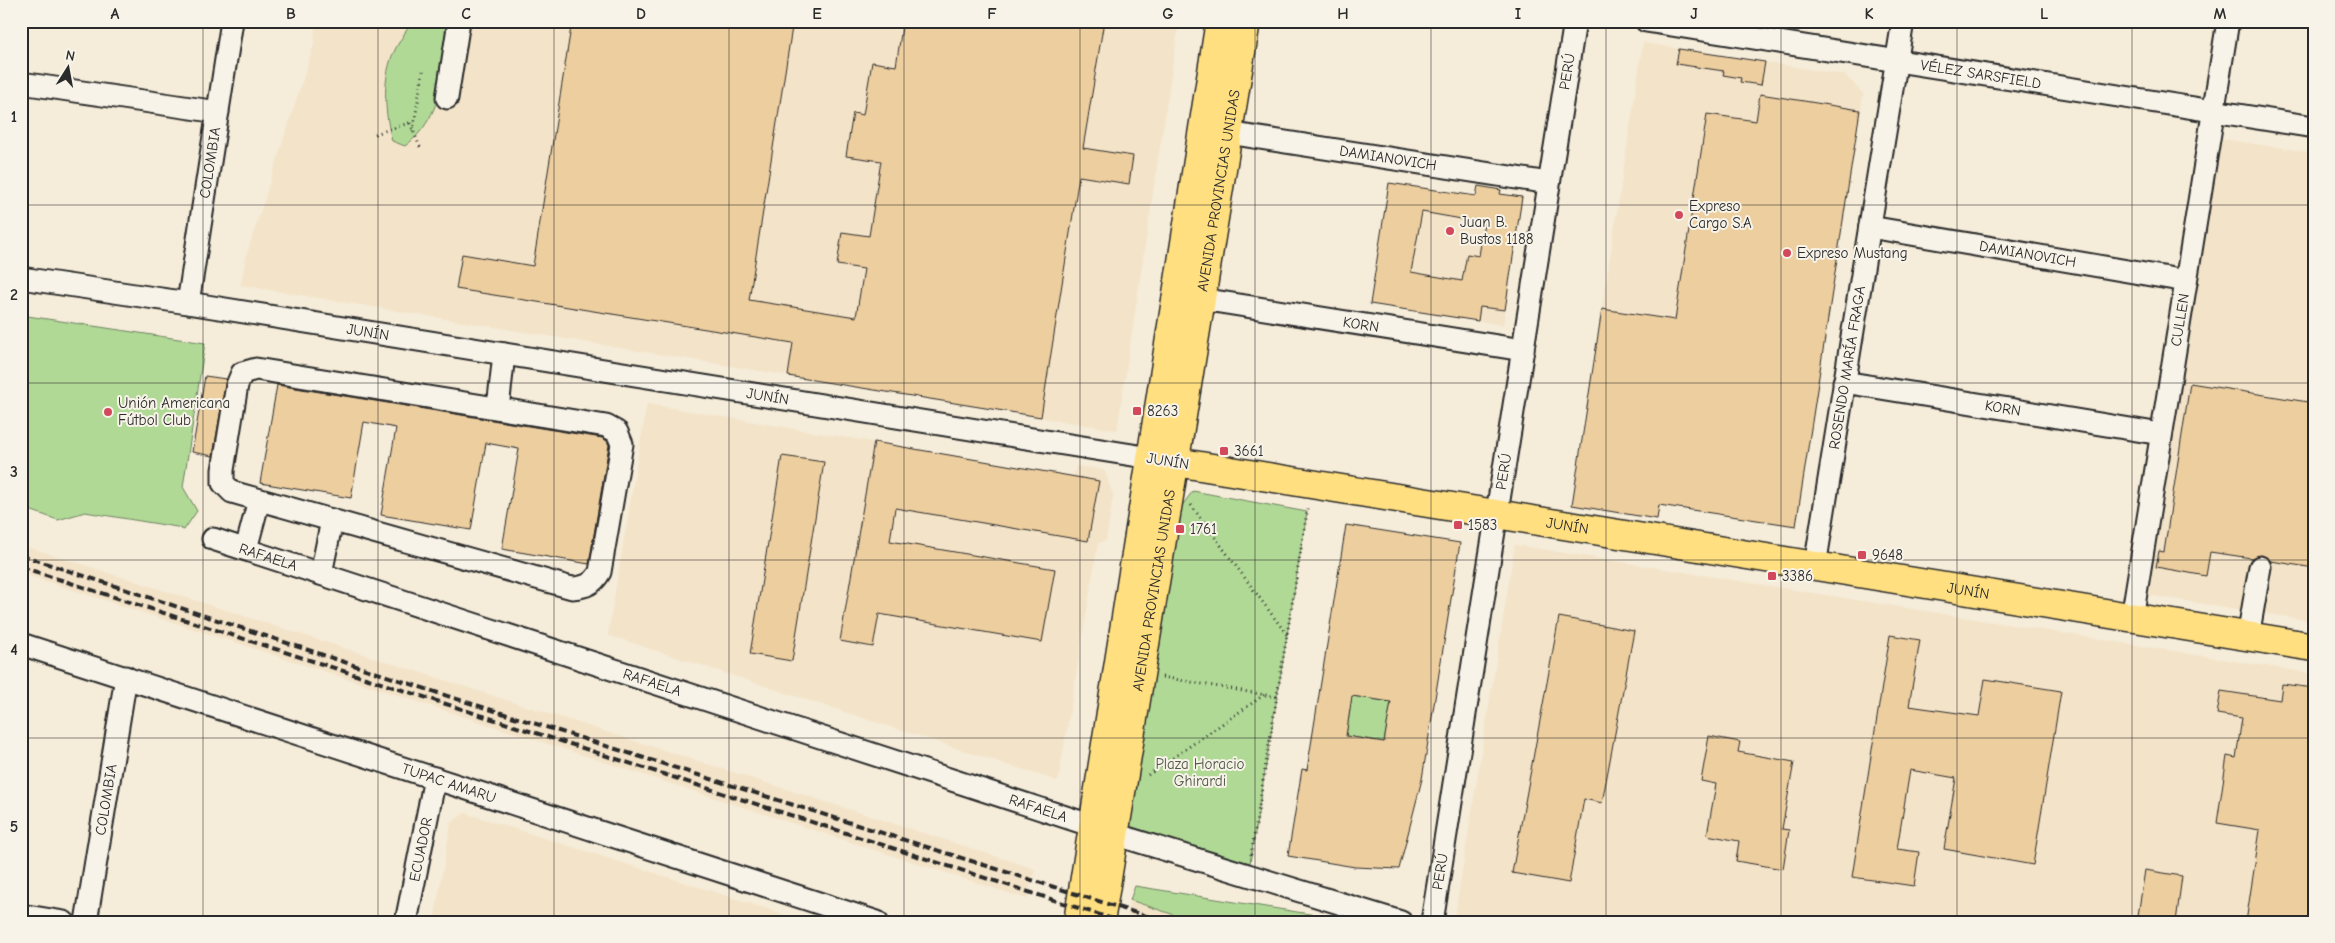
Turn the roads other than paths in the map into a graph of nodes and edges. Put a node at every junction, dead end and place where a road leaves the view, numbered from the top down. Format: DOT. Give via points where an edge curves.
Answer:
graph roads {
  1 [pos="232,21"];
  2 [pos="459,21"];
  3 [pos="1220,21"];
  4 [pos="1246,21"];
  5 [pos="1576,21"];
  6 [pos="1646,21"];
  7 [pos="1903,21"];
  8 [pos="2228,21"];
  9 [pos="1897,61"];
  10 [pos="21,82"];
  11 [pos="447,98"];
  12 [pos="2213,111"];
  13 [pos="218,112"];
  14 [pos="2314,127"];
  15 [pos="1228,133"];
  16 [pos="1549,183"];
  17 [pos="1870,227"];
  18 [pos="21,278"];
  19 [pos="2186,281"];
  20 [pos="1201,299"];
  21 [pos="188,303"];
  22 [pos="1523,350"];
  23 [pos="504,354"];
  24 [pos="1844,382"];
  25 [pos="498,408"];
  26 [pos="2161,434"];
  27 [pos="1165,466"];
  28 [pos="260,500"];
  29 [pos="1496,514"];
  30 [pos="332,520"];
  31 [pos="213,539"];
  32 [pos="246,549"];
  33 [pos="1815,566"];
  34 [pos="2260,567"];
  35 [pos="320,574"];
  36 [pos="2132,618"];
  37 [pos="2248,636"];
  38 [pos="21,644"];
  39 [pos="2314,647"];
  40 [pos="126,677"];
  41 [pos="435,778"];
  42 [pos="1104,830"];
  43 [pos="21,915"];
  44 [pos="64,922"];
  45 [pos="86,922"];
  46 [pos="406,922"];
  47 [pos="877,922"];
  48 [pos="1078,922"];
  49 [pos="1100,922"];
  50 [pos="1401,922"];
  51 [pos="1432,922"];
  1 -- 13 [label="street, COLOMBIA"];
  2 -- 11 [label="street"];
  3 -- 27 [label="main road, AVENIDA PROVINCIAS UNIDAS"];
  4 -- 15 [label="main road, AVENIDA PROVINCIAS UNIDAS"];
  5 -- 16 [label="street, PERÚ"];
  6 -- 9 [label="street, VÉLEZ SARSFIELD"];
  7 -- 9 [label="street, ROSENDO MARÍA FRAGA"];
  8 -- 12 [label="street, CULLEN"];
  9 -- 12 [label="street, VÉLEZ SARSFIELD"];
  9 -- 17 [label="street, ROSENDO MARÍA FRAGA"];
  10 -- 13 [label="street"];
  12 -- 14 [label="street, VÉLEZ SARSFIELD"];
  12 -- 19 [label="street, CULLEN"];
  13 -- 21 [label="street, COLOMBIA"];
  15 -- 16 [label="street, DAMIANOVICH"];
  15 -- 20 [label="main road, AVENIDA PROVINCIAS UNIDAS"];
  16 -- 22 [label="street, PERÚ"];
  17 -- 19 [label="street, DAMIANOVICH"];
  17 -- 24 [label="street, ROSENDO MARÍA FRAGA"];
  18 -- 21 [label="street, JUNÍN"];
  19 -- 26 [label="street, CULLEN"];
  20 -- 22 [label="street, KORN"];
  20 -- 27 [label="main road, AVENIDA PROVINCIAS UNIDAS"];
  21 -- 23 [label="street, JUNÍN"];
  22 -- 29 [label="street, PERÚ"];
  23 -- 25 [label="street"];
  23 -- 27 [label="street, JUNÍN"];
  24 -- 26 [label="street, KORN"];
  24 -- 33 [label="street, ROSENDO MARÍA FRAGA"];
  25 -- 28 [label="street" via="256,369 242,373 237,385 223,483 232,492"];
  25 -- 30 [label="street" via="606,426 617,432 622,444 600,572 596,580 586,587 572,588"];
  26 -- 36 [label="street, CULLEN"];
  27 -- 29 [label="main road, JUNÍN" via="1312,484"];
  27 -- 42 [label="main road, AVENIDA PROVINCIAS UNIDAS"];
  27 -- 42 [label="main road, AVENIDA PROVINCIAS UNIDAS" via="1140,674 1121,794"];
  28 -- 30 [label="street"];
  28 -- 32 [label="street"];
  29 -- 33 [label="main road, JUNÍN"];
  29 -- 51 [label="street, PERÚ"];
  30 -- 35 [label="street"];
  31 -- 32 [label="street, RAFAELA"];
  32 -- 35 [label="street, RAFAELA"];
  33 -- 36 [label="main road, JUNÍN"];
  34 -- 37 [label="street"];
  35 -- 42 [label="street, RAFAELA"];
  36 -- 37 [label="main road, JUNÍN"];
  37 -- 39 [label="main road, JUNÍN"];
  38 -- 40 [label="street, TUPAC AMARU"];
  40 -- 41 [label="street, TUPAC AMARU"];
  40 -- 45 [label="street, COLOMBIA"];
  41 -- 46 [label="street, ECUADOR"];
  41 -- 47 [label="street, TUPAC AMARU"];
  42 -- 48 [label="main road, AVENIDA PROVINCIAS UNIDAS"];
  42 -- 49 [label="main road, AVENIDA PROVINCIAS UNIDAS"];
  42 -- 50 [label="street, RAFAELA"];
  43 -- 44 [label="street"];
}
